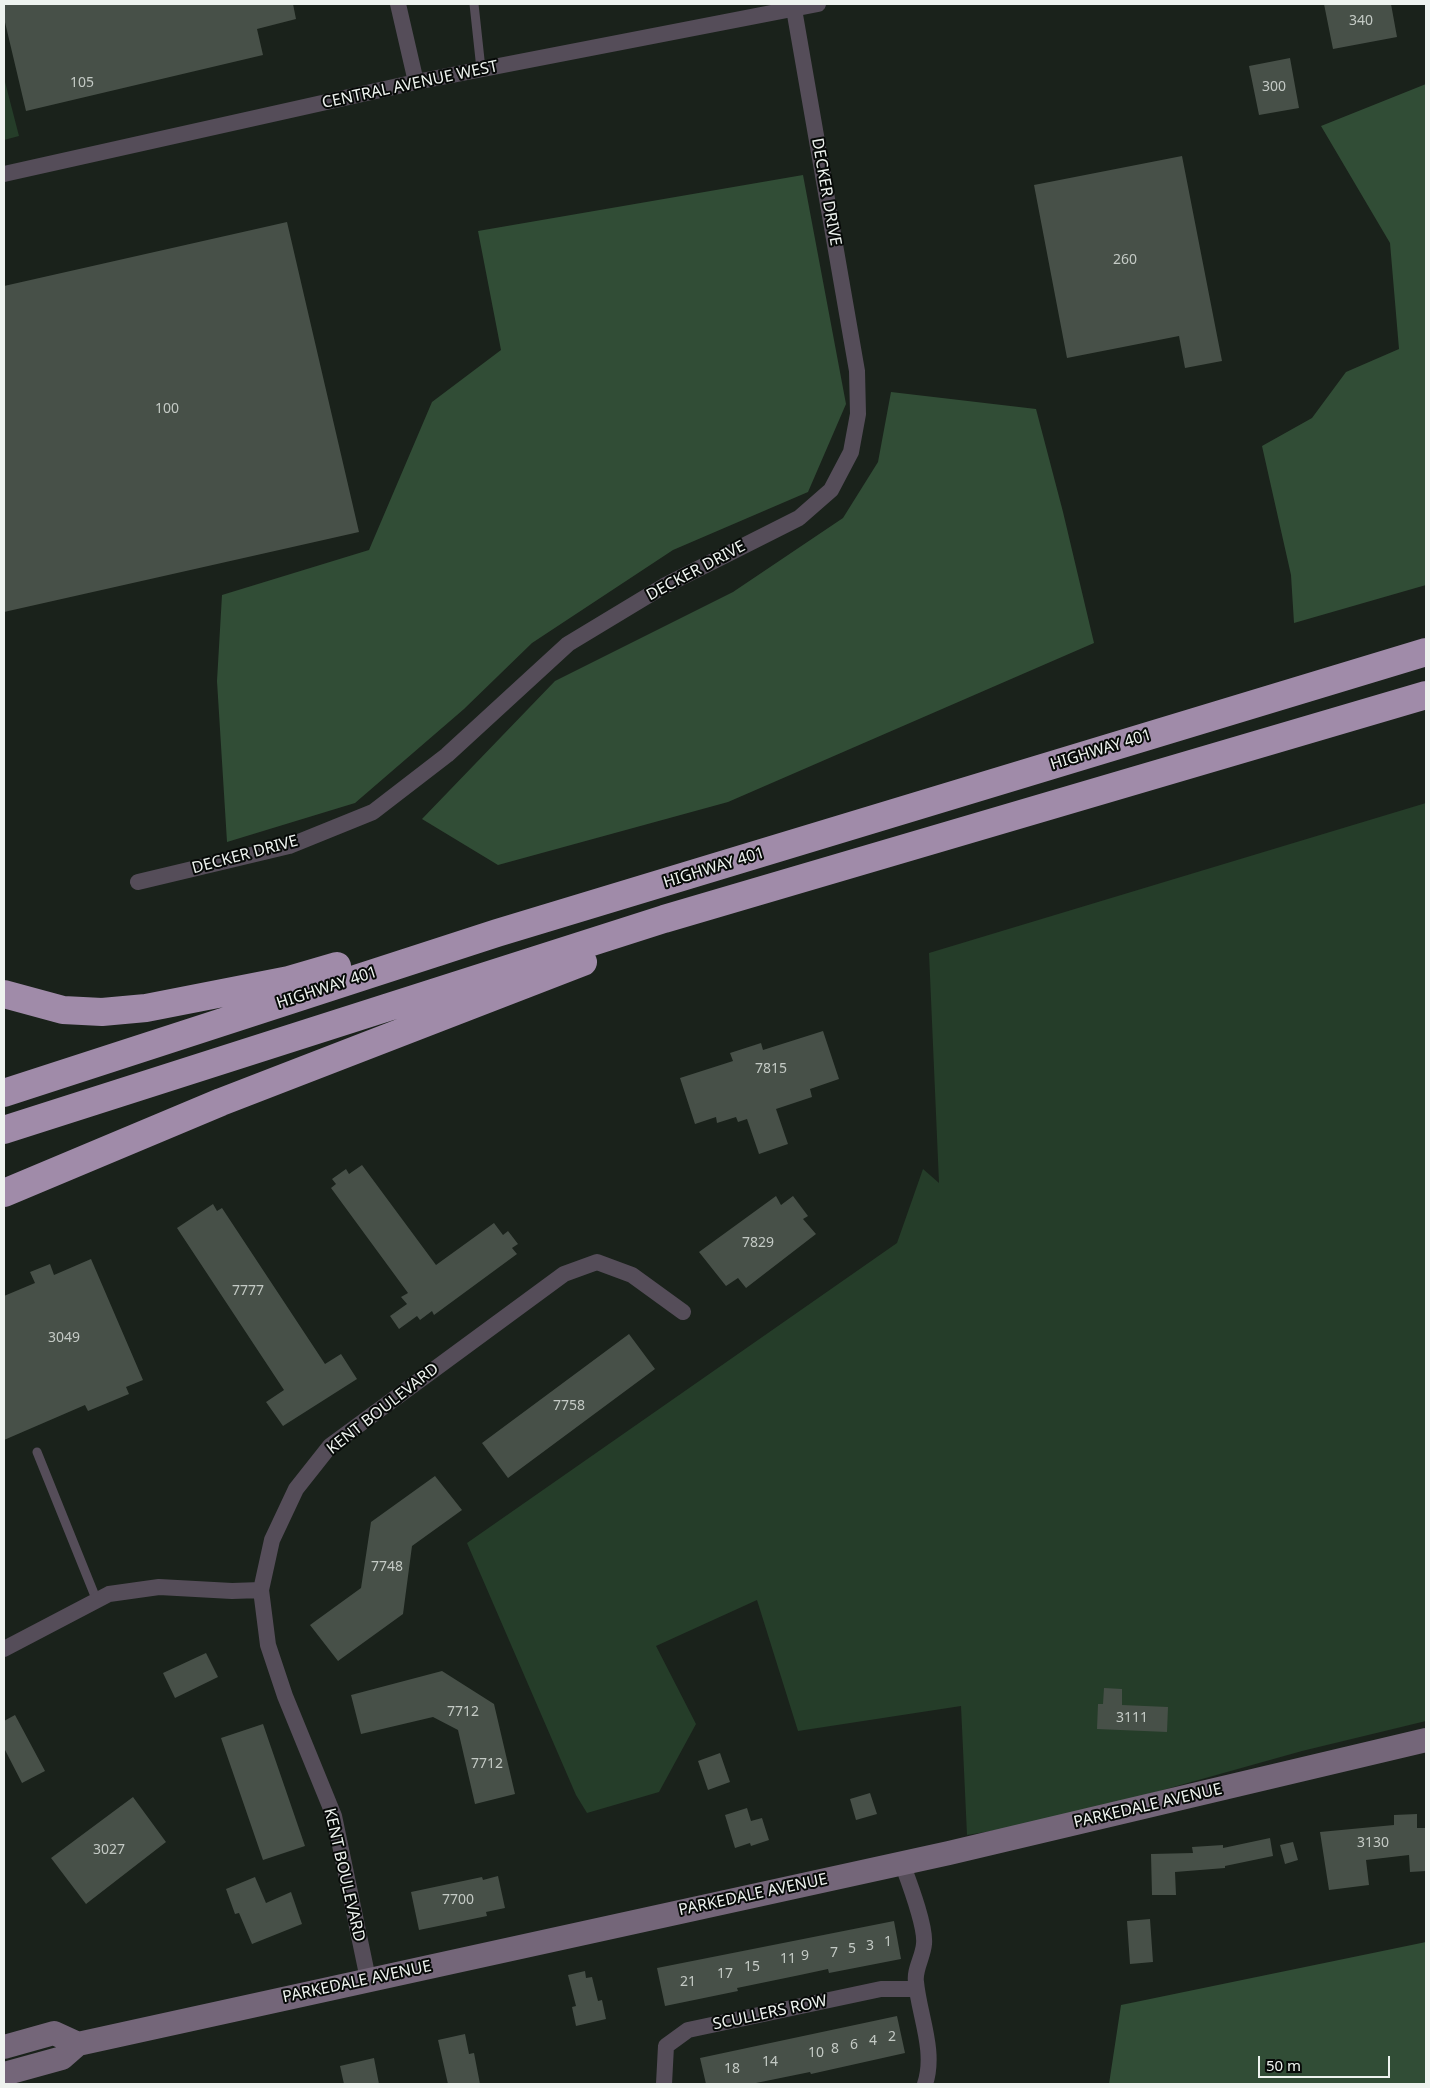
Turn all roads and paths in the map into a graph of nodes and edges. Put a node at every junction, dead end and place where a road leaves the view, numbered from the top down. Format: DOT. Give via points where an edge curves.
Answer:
graph roads {
  1 [pos="398,4"];
  2 [pos="474,4"];
  3 [pos="818,4"];
  4 [pos="794,9"];
  5 [pos="481,69"];
  6 [pos="416,82"];
  7 [pos="4,174"];
  8 [pos="1426,652"];
  9 [pos="1426,696"];
  10 [pos="138,882"];
  11 [pos="664,918"];
  12 [pos="497,933"];
  13 [pos="4,994"];
  14 [pos="4,1092"];
  15 [pos="4,1130"];
  16 [pos="4,1193"];
  17 [pos="683,1312"];
  18 [pos="37,1452"];
  19 [pos="261,1590"];
  20 [pos="97,1601"];
  21 [pos="4,1649"];
  22 [pos="1426,1740"];
  23 [pos="902,1863"];
  24 [pos="368,1979"];
  25 [pos="917,1989"];
  26 [pos="78,2044"];
  27 [pos="4,2047"];
  28 [pos="4,2074"];
  29 [pos="664,2084"];
  30 [pos="925,2084"];
  1 -- 6 [label="street"];
  2 -- 5 [label="lane"];
  3 -- 4 [label="street, CENTRAL AVENUE WEST"];
  4 -- 5 [label="street, CENTRAL AVENUE WEST"];
  4 -- 10 [label="street, DECKER DRIVE" via="857,371 858,414 851,452 831,490 798,518 664,586 568,644 447,755 372,812 288,846"];
  5 -- 6 [label="street, CENTRAL AVENUE WEST"];
  6 -- 7 [label="street, CENTRAL AVENUE WEST"];
  8 -- 12 [label="highway, HIGHWAY 401"];
  9 -- 11 [label="highway, HIGHWAY 401"];
  11 -- 15 [label="highway, HIGHWAY 401"];
  11 -- 16 [label="highway" via="602,955 221,1102"];
  12 -- 13 [label="highway" via="455,934 288,980 146,1008 102,1012 63,1010"];
  12 -- 14 [label="highway, HIGHWAY 401"];
  17 -- 19 [label="street, KENT BOULEVARD" via="632,1275 597,1262 564,1274 330,1446 296,1489 272,1540"];
  18 -- 20 [label="lane"];
  19 -- 20 [label="street" via="159,1587 110,1594"];
  19 -- 24 [label="street, KENT BOULEVARD" via="268,1645 285,1696 334,1816"];
  20 -- 21 [label="street"];
  22 -- 23 [label="street, PARKEDALE AVENUE"];
  23 -- 24 [label="street, PARKEDALE AVENUE"];
  23 -- 25 [label="street" via="916,1903 924,1943 915,1980"];
  24 -- 26 [label="street, PARKEDALE AVENUE"];
  25 -- 29 [label="street, SCULLERS ROW" via="881,1989 688,2030 666,2046"];
  25 -- 30 [label="street" via="929,2072"];
  26 -- 27 [label="street" via="54,2032"];
  26 -- 28 [label="street, PARKEDALE AVENUE" via="62,2058"];
}
